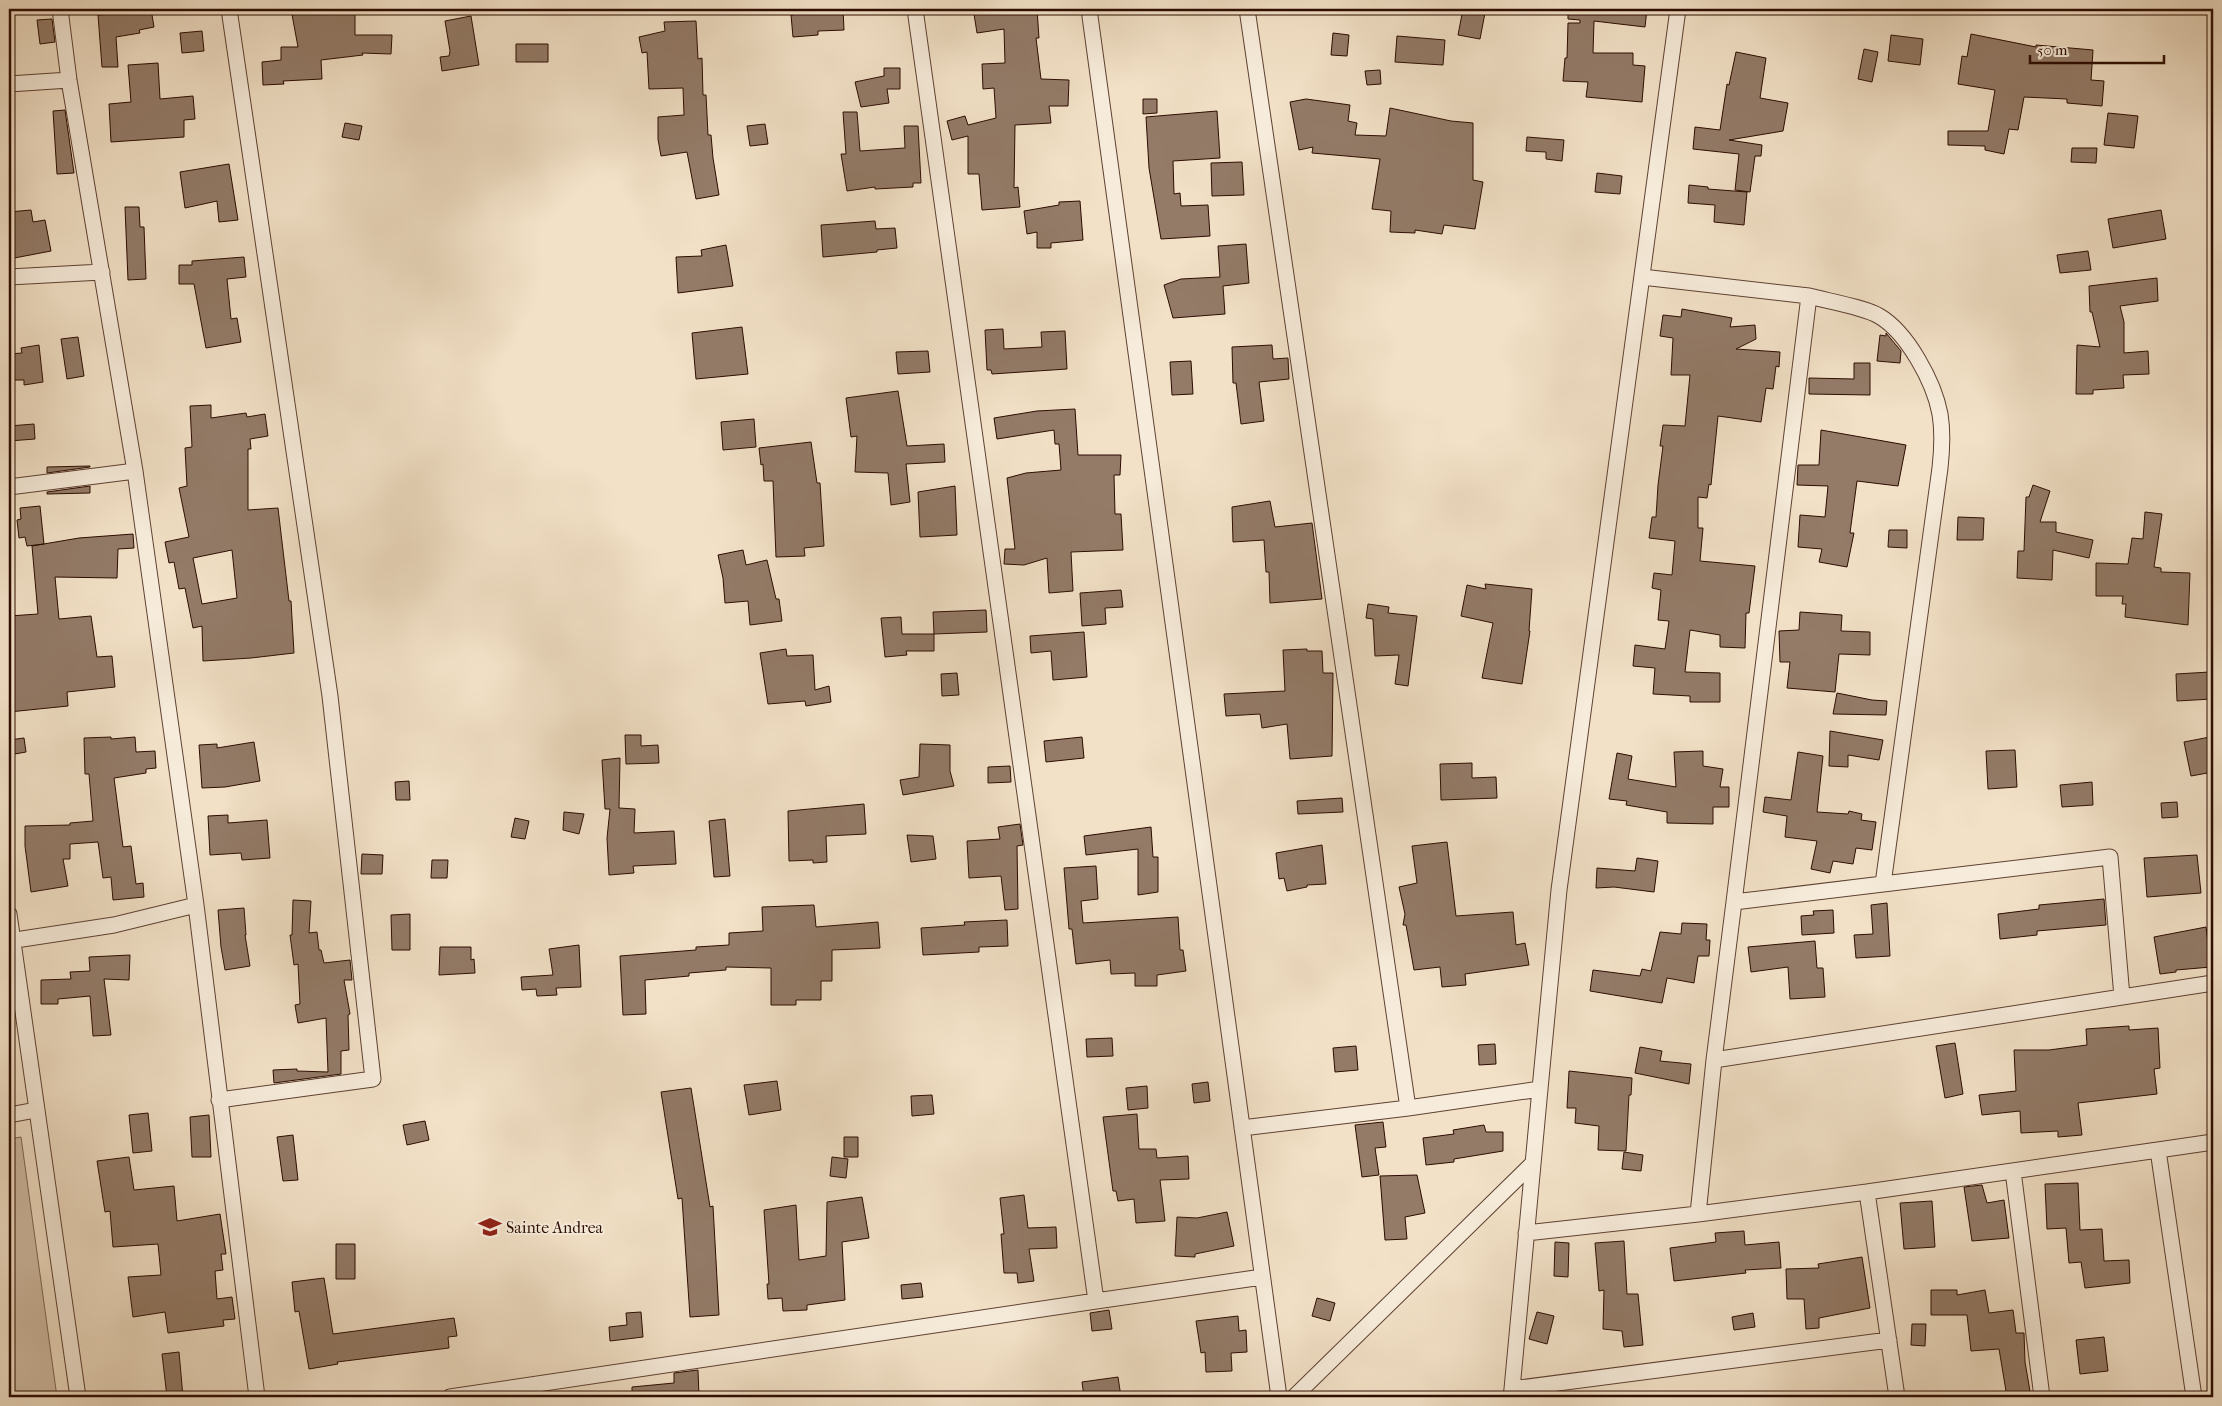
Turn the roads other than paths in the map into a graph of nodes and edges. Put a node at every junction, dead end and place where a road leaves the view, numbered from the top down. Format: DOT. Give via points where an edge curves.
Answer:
graph roads {
  1 [pos="60,9"];
  2 [pos="229,9"];
  3 [pos="915,9"];
  4 [pos="1089,9"];
  5 [pos="1247,9"];
  6 [pos="1678,9"];
  7 [pos="69,80"];
  8 [pos="9,84"];
  9 [pos="102,272"];
  10 [pos="9,277"];
  11 [pos="1642,277"];
  12 [pos="1809,296"];
  13 [pos="135,472"];
  14 [pos="9,487"];
  15 [pos="1883,884"];
  16 [pos="1734,902"];
  17 [pos="196,905"];
  18 [pos="9,914"];
  19 [pos="10,940"];
  20 [pos="2213,983"];
  21 [pos="2122,998"];
  22 [pos="1714,1060"];
  23 [pos="1540,1089"];
  24 [pos="219,1100"];
  25 [pos="1408,1108"];
  26 [pos="36,1110"];
  27 [pos="9,1115"];
  28 [pos="1242,1128"];
  29 [pos="2213,1142"];
  30 [pos="2158,1150"];
  31 [pos="1532,1164"];
  32 [pos="2013,1171"];
  33 [pos="1867,1192"];
  34 [pos="1698,1214"];
  35 [pos="1526,1233"];
  36 [pos="1262,1277"];
  37 [pos="1096,1301"];
  38 [pos="1889,1340"];
  39 [pos="1512,1393"];
  40 [pos="78,1397"];
  41 [pos="257,1397"];
  42 [pos="450,1397"];
  43 [pos="1279,1397"];
  44 [pos="1294,1397"];
  45 [pos="1897,1397"];
  46 [pos="2042,1397"];
  47 [pos="2194,1397"];
  1 -- 7 [label="street"];
  2 -- 24 [label="street" via="330,696 373,1079"];
  3 -- 37 [label="street"];
  4 -- 28 [label="street"];
  5 -- 25 [label="street"];
  6 -- 11 [label="street"];
  7 -- 8 [label="street"];
  7 -- 9 [label="street"];
  9 -- 10 [label="street"];
  9 -- 13 [label="street"];
  11 -- 12 [label="street"];
  11 -- 23 [label="street" via="1559,890"];
  12 -- 15 [label="street" via="1878,315 1897,328 1929,378 1940,413 1940,468"];
  12 -- 16 [label="street"];
  13 -- 14 [label="street"];
  13 -- 17 [label="street"];
  15 -- 16 [label="street"];
  15 -- 21 [label="street" via="2110,857"];
  16 -- 22 [label="street"];
  17 -- 19 [label="street" via="114,925"];
  17 -- 24 [label="street"];
  18 -- 19 [label="street"];
  19 -- 26 [label="street"];
  20 -- 21 [label="street"];
  21 -- 22 [label="street"];
  22 -- 34 [label="street"];
  23 -- 25 [label="street"];
  23 -- 31 [label="street"];
  24 -- 41 [label="street"];
  25 -- 28 [label="street"];
  26 -- 27 [label="street"];
  26 -- 40 [label="street"];
  28 -- 36 [label="street"];
  29 -- 30 [label="street"];
  30 -- 32 [label="street"];
  30 -- 47 [label="street"];
  31 -- 35 [label="street"];
  31 -- 44 [label="street"];
  32 -- 33 [label="street"];
  32 -- 46 [label="street"];
  33 -- 34 [label="street"];
  33 -- 38 [label="street"];
  34 -- 35 [label="street"];
  35 -- 39 [label="street"];
  36 -- 37 [label="street"];
  36 -- 43 [label="street"];
  37 -- 42 [label="street"];
  38 -- 39 [label="street"];
  38 -- 45 [label="street"];
}
